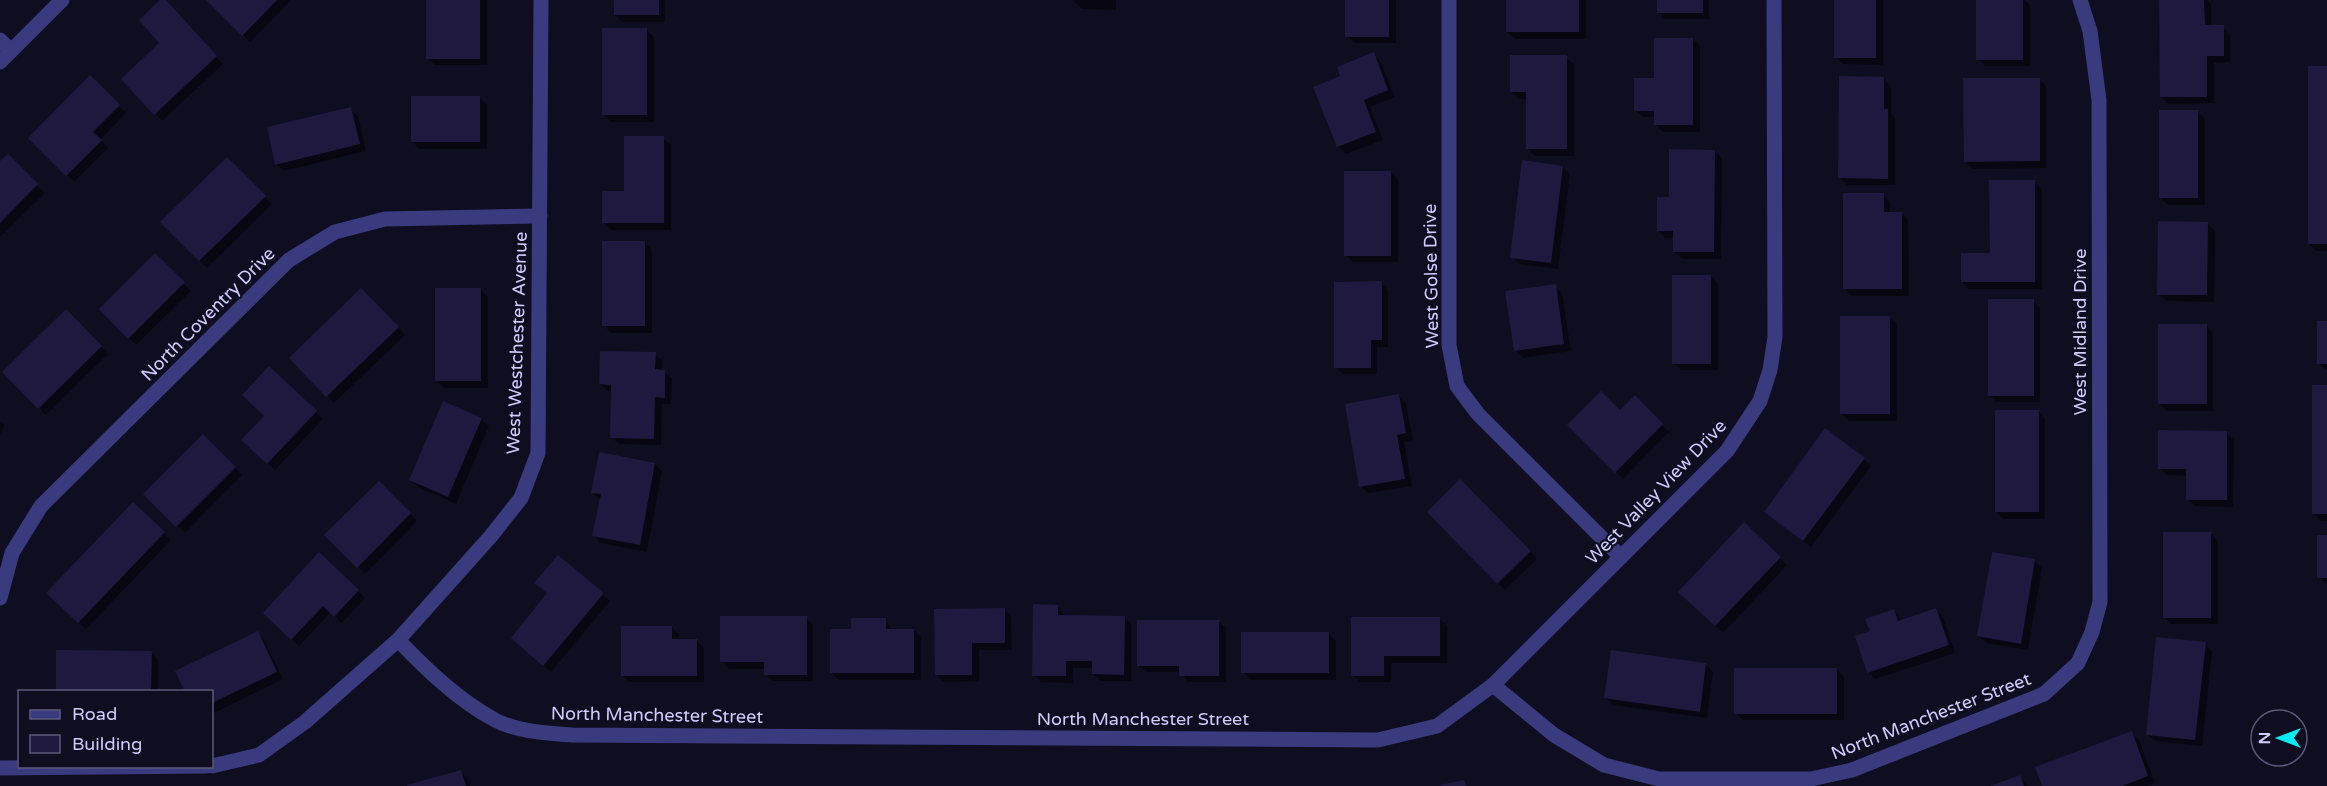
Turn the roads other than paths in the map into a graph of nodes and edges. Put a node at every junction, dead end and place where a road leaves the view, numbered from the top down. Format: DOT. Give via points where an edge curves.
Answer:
graph roads {
  1 [pos="62,0"];
  2 [pos="541,0"];
  3 [pos="1449,0"];
  4 [pos="1774,0"];
  5 [pos="2080,0"];
  6 [pos="4,51"];
  7 [pos="540,216"];
  8 [pos="1621,557"];
  9 [pos="0,598"];
  10 [pos="398,640"];
  11 [pos="2078,663"];
  12 [pos="1493,685"];
  13 [pos="213,766"];
  14 [pos="0,768"];
  15 [pos="18,768"];
  1 -- 6 [label="street"];
  2 -- 7 [label="street, West Westchester Avenue"];
  3 -- 8 [label="street, West Golse Drive" via="1449,345 1456,386 1478,414"];
  4 -- 8 [label="street, West Valley View Drive" via="1775,337 1770,370 1760,401 1727,451"];
  5 -- 11 [label="street, West Midland Drive" via="2090,32 2099,100 2100,602"];
  7 -- 9 [label="street, North Coventry Drive" via="385,219 335,232 289,260 41,506 12,553"];
  7 -- 10 [label="street, West Westchester Avenue" via="538,453 521,498"];
  8 -- 12 [label="street, West Valley View Drive"];
  10 -- 12 [label="street, North Manchester Street" via="433,677 496,721 534,733 572,735 1378,740 1437,726"];
  10 -- 13 [label="street" via="305,722 259,755"];
  11 -- 12 [label="street, North Manchester Street" via="2044,694 1852,770 1811,779 1659,779 1604,765 1554,735"];
  14 -- 15 [label="street"];
}
